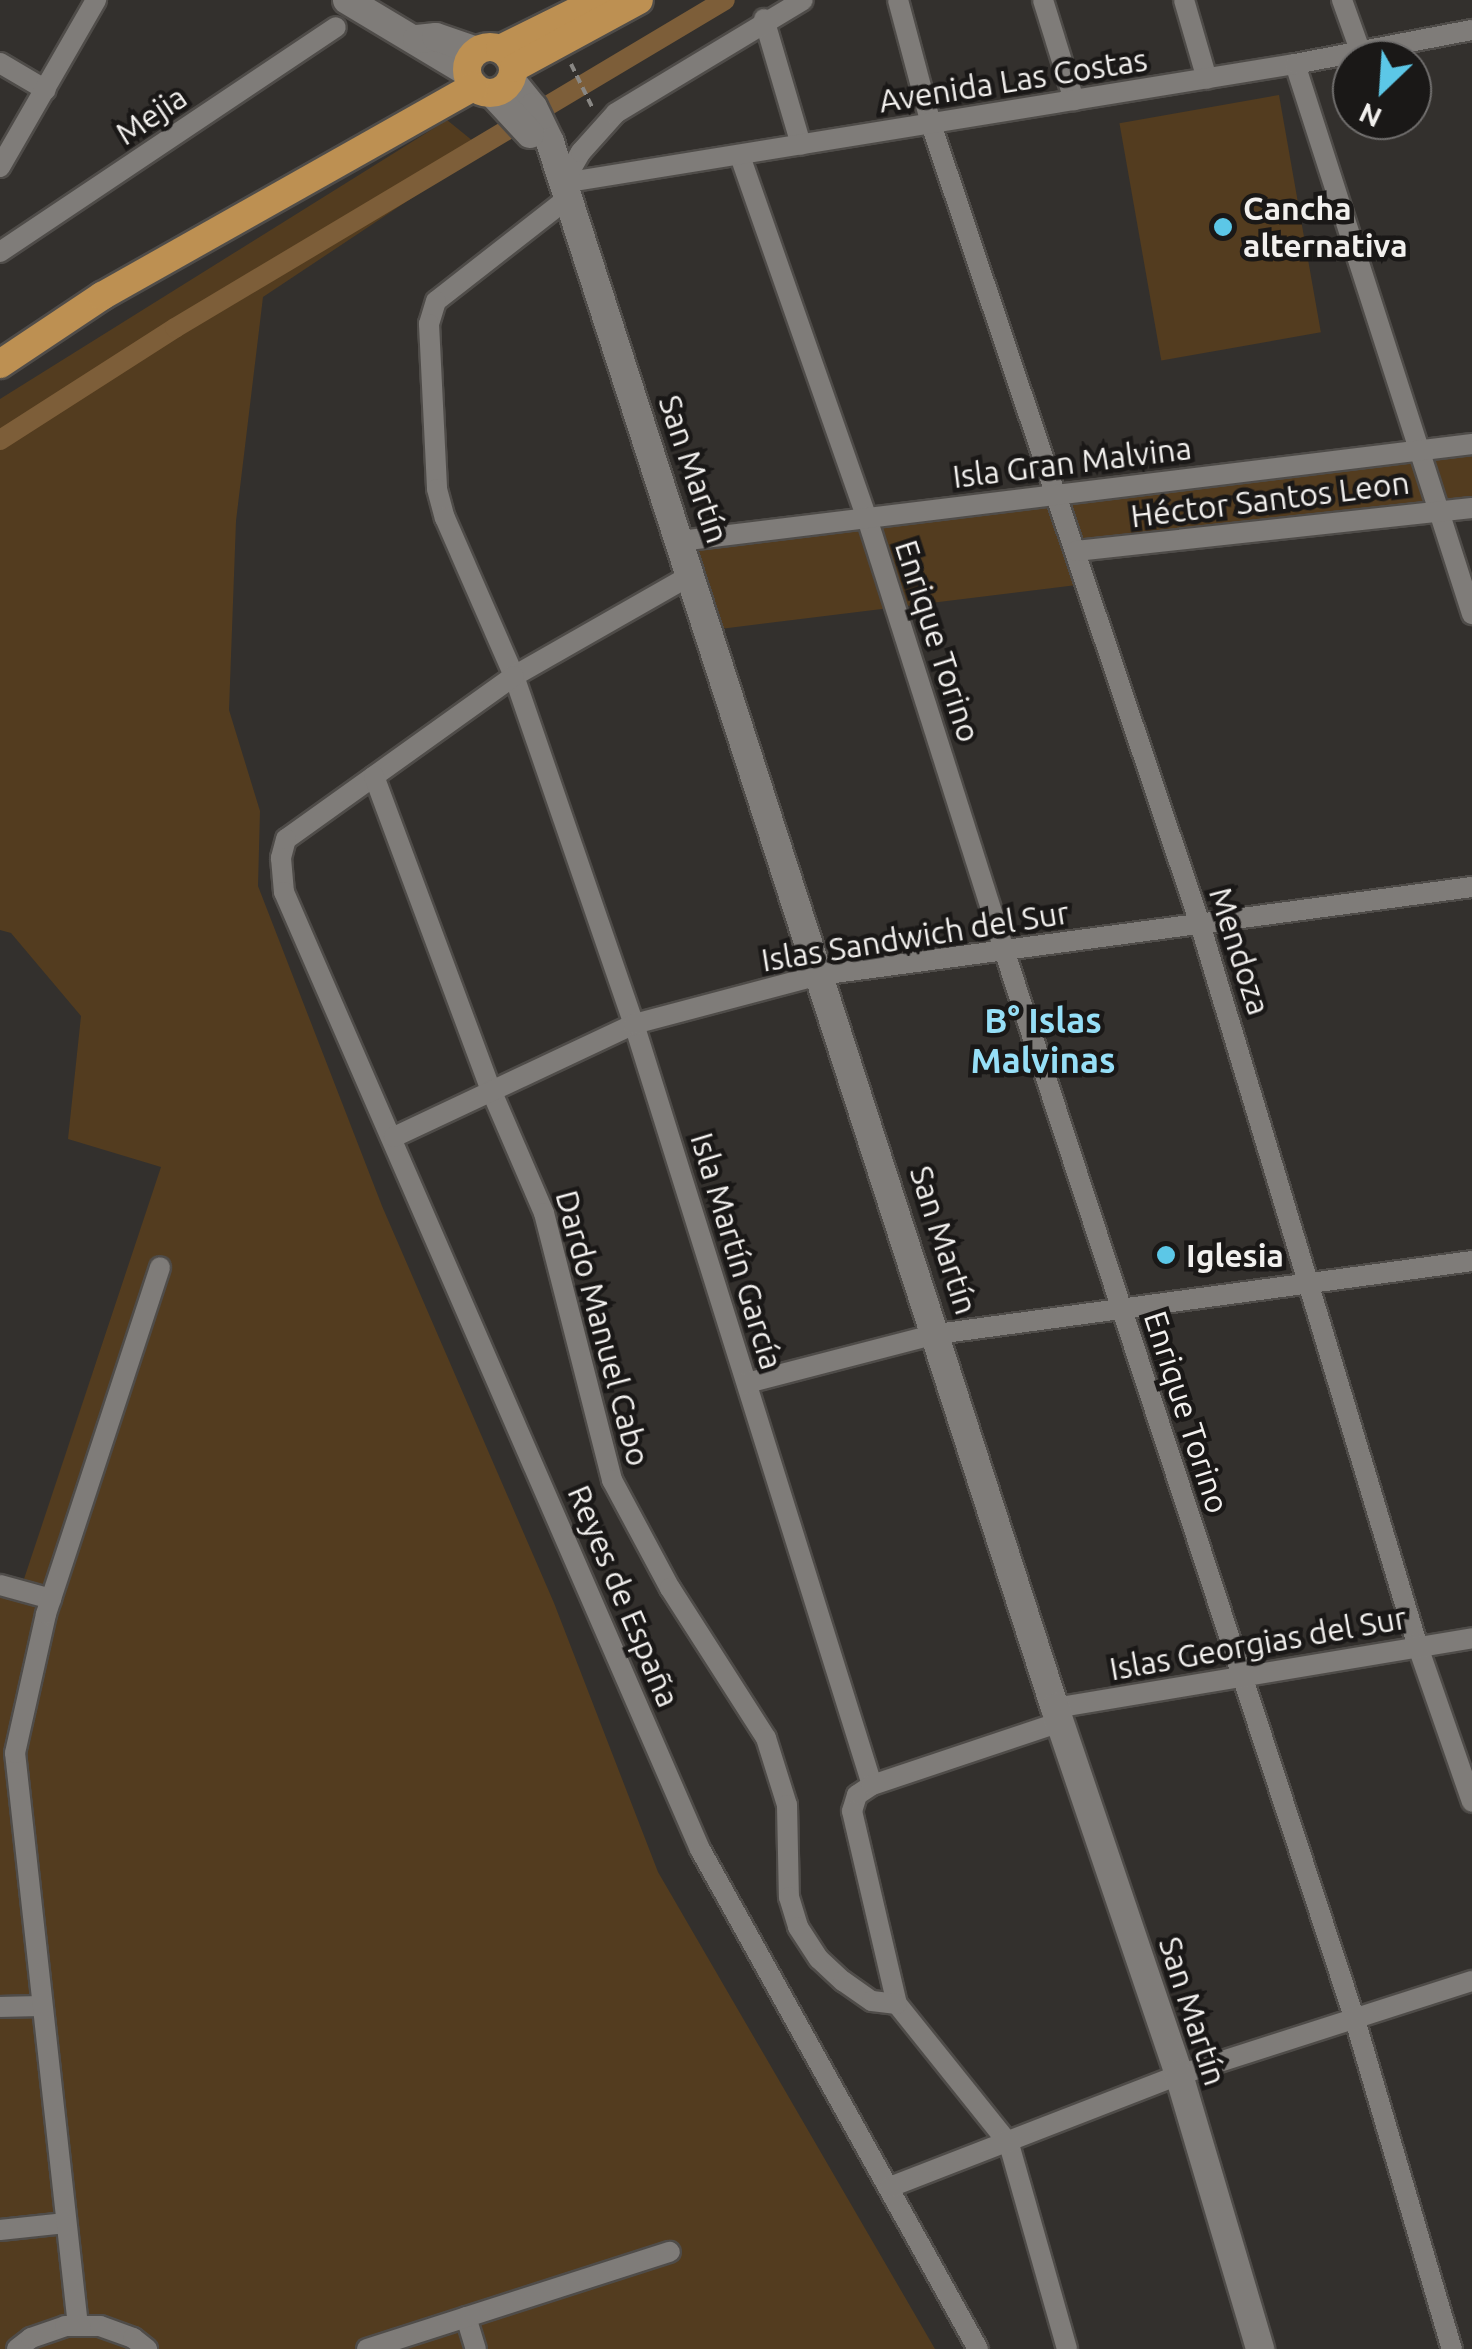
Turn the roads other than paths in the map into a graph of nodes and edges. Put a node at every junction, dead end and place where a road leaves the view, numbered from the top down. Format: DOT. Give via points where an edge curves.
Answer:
graph roads {
  1 [pos="96,0"];
  2 [pos="347,0"];
  3 [pos="599,0"];
  4 [pos="639,0"];
  5 [pos="803,0"];
  6 [pos="898,0"];
  7 [pos="1044,0"];
  8 [pos="1184,0"];
  9 [pos="1342,0"];
  10 [pos="764,20"];
  11 [pos="336,27"];
  12 [pos="1472,30"];
  13 [pos="1356,40"];
  14 [pos="1423,40"];
  15 [pos="1332,58"];
  16 [pos="0,63"];
  17 [pos="1295,64"];
  18 [pos="494,78"];
  19 [pos="1207,78"];
  20 [pos="46,90"];
  21 [pos="1074,100"];
  22 [pos="931,124"];
  23 [pos="801,145"];
  24 [pos="740,156"];
  25 [pos="0,167"];
  26 [pos="565,190"];
  27 [pos="0,252"];
  28 [pos="0,348"];
  29 [pos="0,364"];
  30 [pos="1472,444"];
  31 [pos="1419,447"];
  32 [pos="1058,495"];
  33 [pos="1472,508"];
  34 [pos="1440,509"];
  35 [pos="867,518"];
  36 [pos="680,542"];
  37 [pos="1076,552"];
  38 [pos="693,574"];
  39 [pos="1472,614"];
  40 [pos="514,676"];
  41 [pos="374,776"];
  42 [pos="1472,887"];
  43 [pos="1200,924"];
  44 [pos="1004,950"];
  45 [pos="820,974"];
  46 [pos="634,1024"];
  47 [pos="491,1090"];
  48 [pos="394,1137"];
  49 [pos="1472,1260"];
  50 [pos="160,1267"];
  51 [pos="1312,1283"];
  52 [pos="1121,1305"];
  53 [pos="937,1334"];
  54 [pos="746,1383"];
  55 [pos="0,1585"];
  56 [pos="52,1599"];
  57 [pos="1472,1638"];
  58 [pos="1418,1644"];
  59 [pos="1240,1678"];
  60 [pos="1058,1715"];
  61 [pos="872,1785"];
  62 [pos="1472,1802"];
  63 [pos="1472,1981"];
  64 [pos="897,2004"];
  65 [pos="42,2006"];
  66 [pos="0,2007"];
  67 [pos="1356,2020"];
  68 [pos="1178,2075"];
  69 [pos="1009,2144"];
  70 [pos="890,2187"];
  71 [pos="66,2224"];
  72 [pos="0,2230"];
  73 [pos="670,2252"];
  74 [pos="466,2316"];
  75 [pos="78,2326"];
  76 [pos="17,2349"];
  77 [pos="148,2349"];
  78 [pos="367,2349"];
  79 [pos="476,2349"];
  80 [pos="978,2349"];
  81 [pos="1067,2349"];
  82 [pos="1260,2349"];
  83 [pos="1452,2349"];
  1 -- 20 [label="street"];
  2 -- 18 [label="main road" via="417,40 436,37"];
  3 -- 18 [label="main road"];
  4 -- 18 [label="main road"];
  5 -- 10 [label="street"];
  6 -- 22 [label="street, Mendoza"];
  7 -- 21 [label="street"];
  8 -- 19 [label="street"];
  9 -- 13 [label="street"];
  10 -- 23 [label="street"];
  10 -- 26 [label="street" via="616,113 581,152"];
  11 -- 27 [label="street, Mejia"];
  12 -- 14 [label="street, Avenida Las Costas"];
  15 -- 17 [label="street, Avenida Las Costas"];
  16 -- 20 [label="street"];
  17 -- 19 [label="street, Avenida Las Costas"];
  17 -- 31 [label="street"];
  18 -- 26 [label="main road, San Martín" via="553,156"];
  18 -- 28 [label="main road" via="158,252"];
  18 -- 29 [label="main road" via="102,296"];
  19 -- 21 [label="street, Avenida Las Costas"];
  20 -- 25 [label="street"];
  21 -- 22 [label="street, Avenida Las Costas"];
  22 -- 23 [label="street, Avenida Las Costas"];
  22 -- 32 [label="street, Mendoza"];
  23 -- 24 [label="street, Avenida Las Costas"];
  24 -- 26 [label="street, Avenida Las Costas"];
  24 -- 35 [label="street, Enrique Torino"];
  26 -- 36 [label="main road, San Martín"];
  26 -- 40 [label="street, Isla Martín García" via="436,301 429,324 444,518"];
  30 -- 31 [label="street, Isla Gran Malvina"];
  31 -- 32 [label="street, Isla Gran Malvina"];
  31 -- 34 [label="street"];
  32 -- 35 [label="street, Isla Gran Malvina"];
  32 -- 37 [label="street, Mendoza"];
  33 -- 34 [label="street, Héctor Santos Leon"];
  34 -- 37 [label="street, Héctor Santos Leon"];
  34 -- 39 [label="street"];
  35 -- 36 [label="street, Isla Gran Malvina"];
  35 -- 44 [label="street, Enrique Torino"];
  36 -- 38 [label="main road, San Martín"];
  37 -- 43 [label="street, Mendoza"];
  38 -- 40 [label="street"];
  38 -- 45 [label="main road, San Martín"];
  40 -- 41 [label="street"];
  40 -- 46 [label="street, Isla Martín García"];
  41 -- 47 [label="street, Dardo Manuel Cabo"];
  41 -- 48 [label="street, Reyes de España" via="286,839 280,858 284,892"];
  42 -- 43 [label="street, Islas Sandwich del Sur"];
  43 -- 44 [label="street, Islas Sandwich del Sur"];
  43 -- 51 [label="street, Mendoza"];
  44 -- 45 [label="street, Islas Sandwich del Sur"];
  44 -- 52 [label="street, Enrique Torino"];
  45 -- 46 [label="street, Islas Sandwich del Sur"];
  45 -- 53 [label="main road, San Martín"];
  46 -- 47 [label="street, Islas Sandwich del Sur"];
  46 -- 54 [label="street, Isla Martín García"];
  47 -- 48 [label="street, Islas Sandwich del Sur"];
  47 -- 64 [label="street, Dardo Manuel Cabo" via="544,1214 612,1480 670,1588 766,1738 787,1805 788,1898 798,1927 842,1981 872,2001"];
  48 -- 70 [label="street, Reyes de España" via="700,1849"];
  49 -- 51 [label="street"];
  50 -- 56 [label="street"];
  51 -- 52 [label="street"];
  51 -- 58 [label="street, Mendoza"];
  52 -- 53 [label="street"];
  52 -- 59 [label="street, Enrique Torino"];
  53 -- 54 [label="street"];
  53 -- 60 [label="main road, San Martín"];
  54 -- 61 [label="street, Isla Martín García"];
  55 -- 56 [label="street"];
  56 -- 65 [label="street" via="14,1753"];
  57 -- 58 [label="street, Islas Georgias del Sur"];
  58 -- 59 [label="street, Islas Georgias del Sur"];
  58 -- 62 [label="street, Mendoza"];
  59 -- 60 [label="street, Islas Georgias del Sur"];
  59 -- 67 [label="street, Enrique Torino"];
  60 -- 61 [label="street, Islas Georgias del Sur"];
  60 -- 68 [label="main road, San Martín"];
  61 -- 64 [label="street" via="857,1796 852,1811"];
  63 -- 67 [label="street"];
  64 -- 69 [label="street"];
  65 -- 66 [label="street"];
  65 -- 71 [label="street"];
  67 -- 68 [label="street"];
  67 -- 83 [label="street, Enrique Torino"];
  68 -- 69 [label="street"];
  68 -- 82 [label="main road, San Martín"];
  69 -- 70 [label="street"];
  69 -- 81 [label="street"];
  70 -- 80 [label="street, Reyes de España"];
  71 -- 72 [label="street"];
  71 -- 75 [label="street"];
  73 -- 74 [label="street"];
  74 -- 78 [label="street"];
  74 -- 79 [label="street"];
  75 -- 76 [label="street" via="31,2338"];
  75 -- 77 [label="street" via="100,2326"];
}
